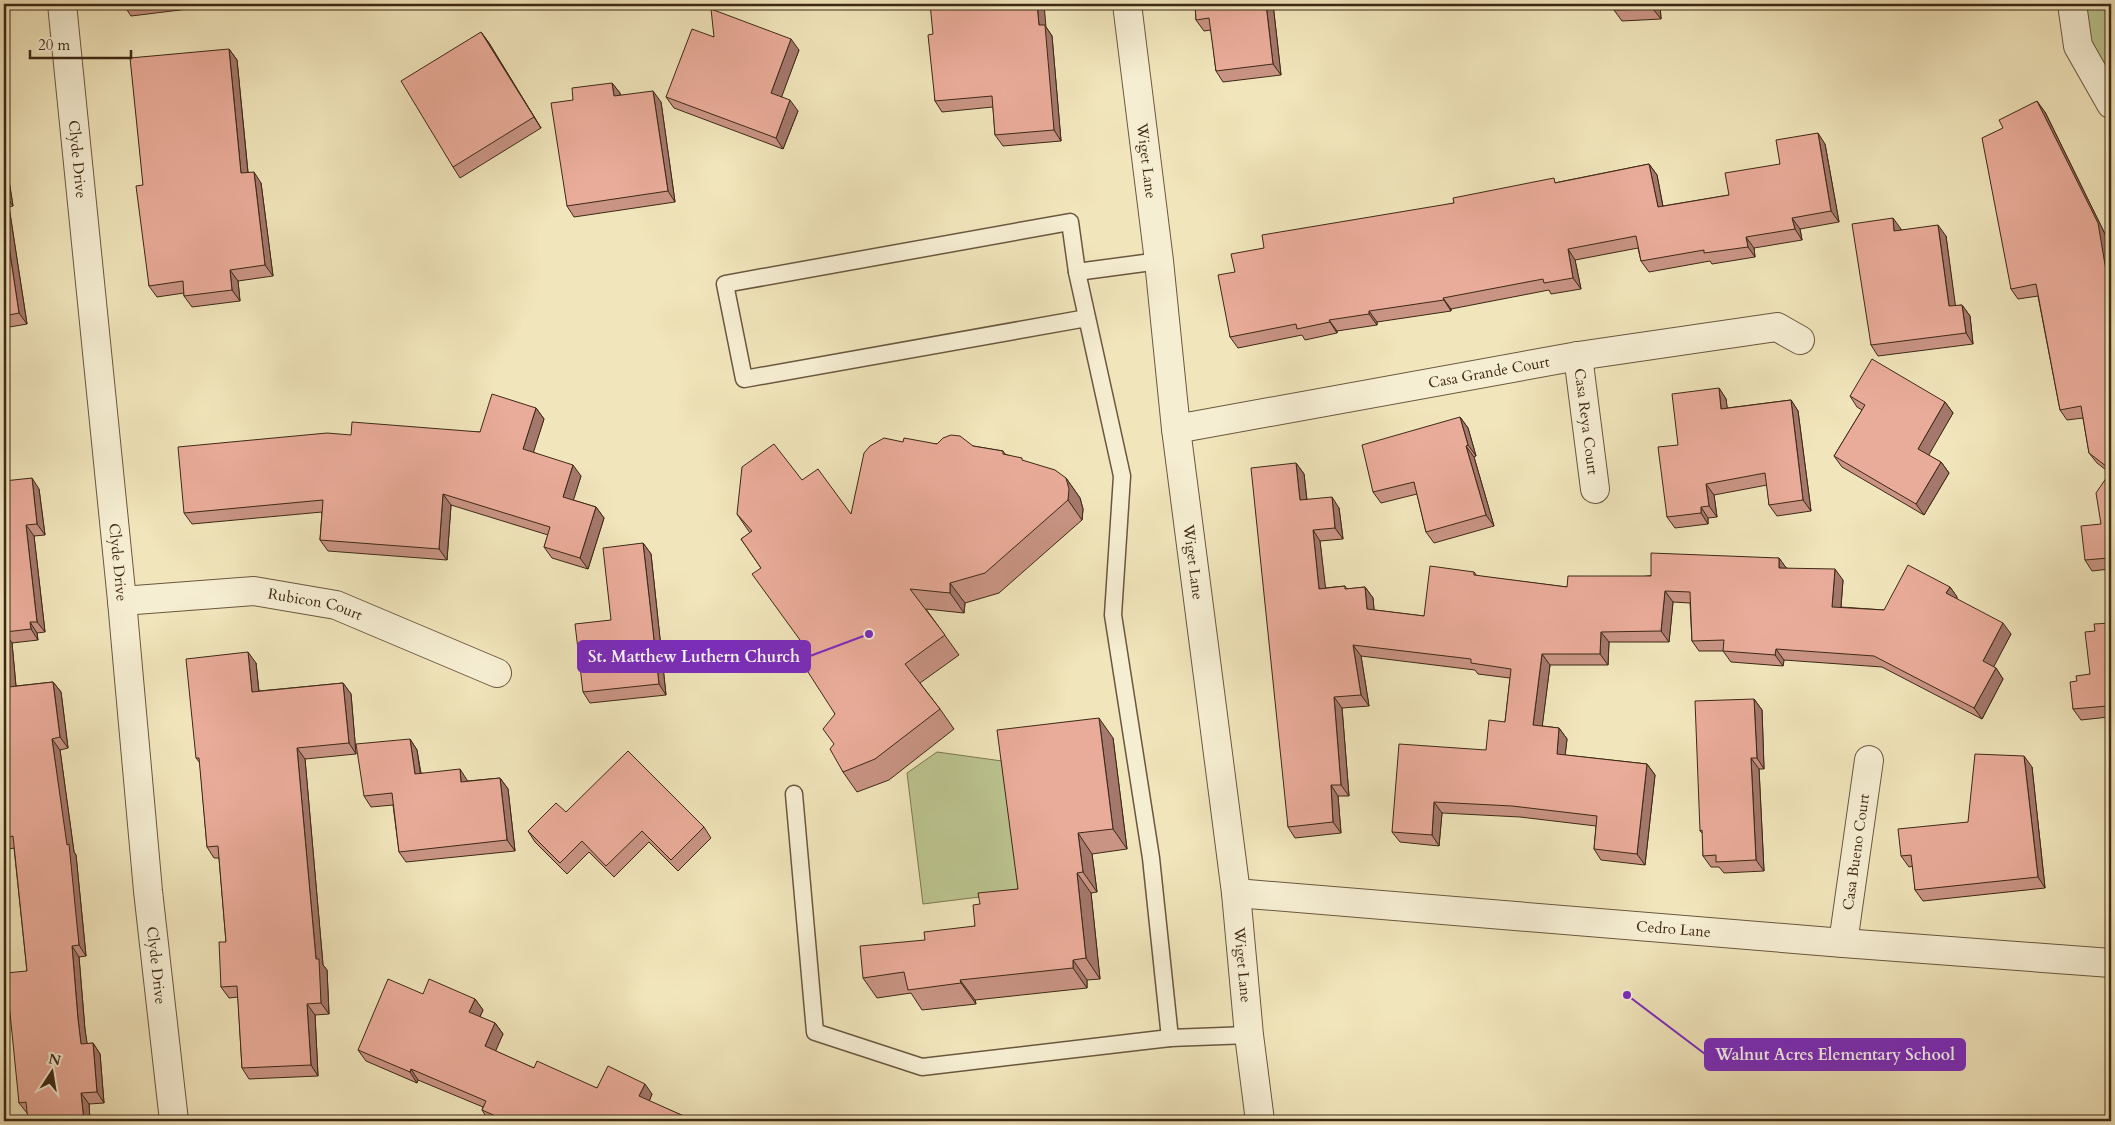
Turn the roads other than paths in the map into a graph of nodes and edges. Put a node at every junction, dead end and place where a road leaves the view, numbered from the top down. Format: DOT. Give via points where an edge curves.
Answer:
graph roads {
  1 [pos="62,4"];
  2 [pos="1127,4"];
  3 [pos="2072,4"];
  4 [pos="2111,104"];
  5 [pos="1160,261"];
  6 [pos="1078,272"];
  7 [pos="1087,318"];
  8 [pos="1800,340"];
  9 [pos="1578,356"];
  10 [pos="1176,429"];
  11 [pos="1595,489"];
  12 [pos="122,602"];
  13 [pos="498,673"];
  14 [pos="1869,760"];
  15 [pos="794,794"];
  16 [pos="1236,893"];
  17 [pos="1843,943"];
  18 [pos="2111,963"];
  19 [pos="1249,1035"];
  20 [pos="1170,1038"];
  21 [pos="174,1121"];
  22 [pos="1260,1121"];
  1 -- 12 [label="street, Clyde Drive"];
  2 -- 5 [label="street, Wiget Lane"];
  3 -- 4 [label="street" via="2078,46"];
  5 -- 6 [label="lane"];
  5 -- 10 [label="street, Wiget Lane"];
  6 -- 7 [label="lane"];
  6 -- 7 [label="lane" via="1070,222 725,284 744,379"];
  7 -- 20 [label="lane" via="1122,476 1113,614 1151,858"];
  8 -- 9 [label="street, Casa Grande Court" via="1777,327"];
  9 -- 10 [label="street, Casa Grande Court"];
  9 -- 11 [label="street, Casa Reya Court"];
  10 -- 16 [label="street, Wiget Lane"];
  12 -- 13 [label="street, Rubicon Court" via="254,591 336,605"];
  12 -- 21 [label="street, Clyde Drive" via="148,891"];
  14 -- 17 [label="street, Casa Bueno Court"];
  15 -- 20 [label="lane" via="815,1032 922,1067"];
  16 -- 17 [label="street, Cedro Lane"];
  16 -- 19 [label="street, Wiget Lane"];
  17 -- 18 [label="street, Cedro Lane"];
  19 -- 20 [label="lane"];
  19 -- 22 [label="street, Wiget Lane"];
}
